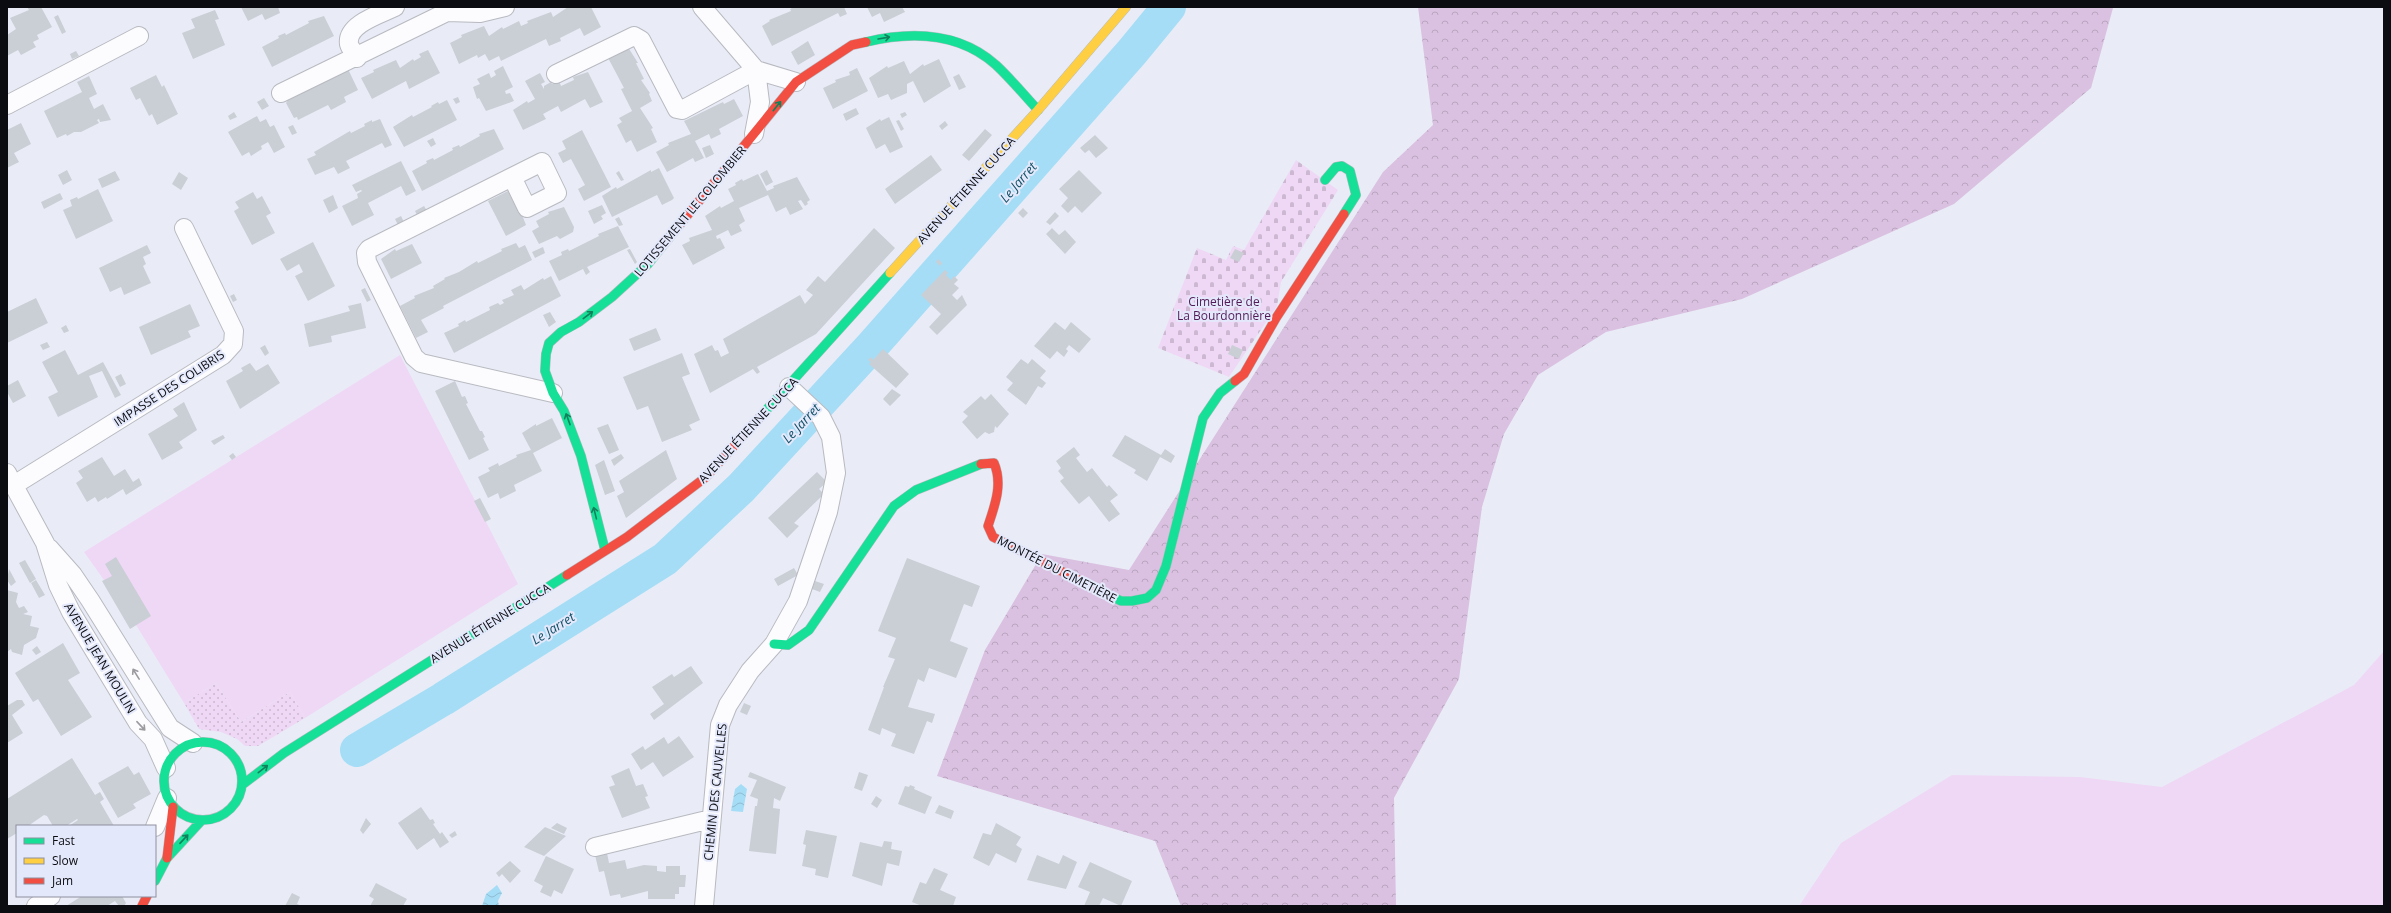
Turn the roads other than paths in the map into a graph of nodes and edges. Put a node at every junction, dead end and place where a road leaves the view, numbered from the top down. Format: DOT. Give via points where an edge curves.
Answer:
graph roads {
  1 [pos="394,7"];
  2 [pos="505,7"];
  3 [pos="702,7"];
  4 [pos="1126,7"];
  5 [pos="441,10"];
  6 [pos="139,36"];
  7 [pos="356,58"];
  8 [pos="756,70"];
  9 [pos="556,74"];
  10 [pos="796,82"];
  11 [pos="281,93"];
  12 [pos="7,105"];
  13 [pos="1038,110"];
  14 [pos="754,134"];
  15 [pos="512,177"];
  16 [pos="1325,180"];
  17 [pos="184,228"];
  18 [pos="553,393"];
  19 [pos="795,393"];
  20 [pos="11,479"];
  21 [pos="45,543"];
  22 [pos="605,550"];
  23 [pos="90,600"];
  24 [pos="71,612"];
  25 [pos="774,644"];
  26 [pos="193,743"];
  27 [pos="229,751"];
  28 [pos="284,752"];
  29 [pos="244,754"];
  30 [pos="265,756"];
  31 [pos="166,768"];
  32 [pos="242,785"];
  33 [pos="170,802"];
  34 [pos="711,819"];
  35 [pos="202,820"];
  36 [pos="156,825"];
  37 [pos="595,847"];
  38 [pos="167,858"];
  39 [pos="156,879"];
  40 [pos="50,897"];
  41 [pos="146,897"];
  42 [pos="36,906"];
  43 [pos="142,906"];
  44 [pos="704,906"];
  1 -- 7 [label="street" via="355,27 350,35 349,44"];
  2 -- 5 [label="street" via="480,13"];
  3 -- 8 [label="street"];
  4 -- 13 [label="street, AVENUE ÉTIENNE CUCCA"];
  5 -- 7 [label="street"];
  6 -- 12 [label="street"];
  7 -- 11 [label="street"];
  8 -- 9 [label="street" via="682,110 677,109 642,40 634,36"];
  8 -- 10 [label="street"];
  8 -- 14 [label="street, LOTISSEMENT LE COLOMBIER" via="760,102"];
  10 -- 13 [label="street, LOTISSEMENT LE COLOMBIER, one-way" via="852,45 886,37 944,37 972,48 996,65"];
  14 -- 10 [label="street, LOTISSEMENT LE COLOMBIER, one-way"];
  13 -- 19 [label="street, AVENUE ÉTIENNE CUCCA"];
  18 -- 14 [label="street, LOTISSEMENT LE COLOMBIER, one-way" via="545,372 549,343 612,298 648,264"];
  15 -- 18 [label="street" via="369,249 366,253 367,262 414,357 421,363"];
  16 -- 25 [label="street, MONTÉE DU CIMETIÈRE" via="1336,167 1342,166 1350,171 1356,195 1276,318 1244,374 1220,393 1203,418 1159,588 1147,598 1136,602 1121,602 993,537 988,526 1000,473 994,463 985,462 916,490 894,506 809,630 788,645"];
  17 -- 20 [label="street, IMPASSE DES COLIBRIS" via="234,331 233,344 223,355"];
  22 -- 18 [label="street, LOTISSEMENT LE COLOMBIER, one-way" via="581,456 564,410"];
  19 -- 22 [label="street, AVENUE ÉTIENNE CUCCA" via="706,477 627,537"];
  19 -- 25 [label="street, CHEMIN DES CAUVELLES" via="821,417 835,452 836,474 828,512 798,601"];
  20 -- 21 [label="street, AVENUE JEAN MOULIN"];
  21 -- 23 [label="street, AVENUE JEAN MOULIN" via="73,575"];
  21 -- 24 [label="street, AVENUE JEAN MOULIN" via="58,585"];
  22 -- 28 [label="street, AVENUE ÉTIENNE CUCCA"];
  23 -- 24 [label="street"];
  26 -- 23 [label="street, AVENUE JEAN MOULIN, one-way" via="170,728"];
  24 -- 31 [label="street, AVENUE JEAN MOULIN, one-way" via="138,723 153,738"];
  25 -- 34 [label="street, CHEMIN DES CAUVELLES" via="750,671 728,705 720,725"];
  26 -- 27 [label="street" via="218,744"];
  26 -- 31 [label="street" via="181,748"];
  27 -- 29 [label="street"];
  27 -- 32 [label="street" via="237,761"];
  28 -- 30 [label="street"];
  32 -- 28 [label="street, one-way"];
  31 -- 33 [label="street" via="164,778"];
  32 -- 35 [label="street" via="234,805 224,814"];
  33 -- 35 [label="street" via="191,818"];
  33 -- 36 [label="street"];
  33 -- 38 [label="street"];
  34 -- 37 [label="street"];
  34 -- 44 [label="street, CHEMIN DES CAUVELLES"];
  38 -- 35 [label="street, one-way"];
  38 -- 39 [label="street"];
  40 -- 42 [label="street"];
  41 -- 43 [label="street"];
}
